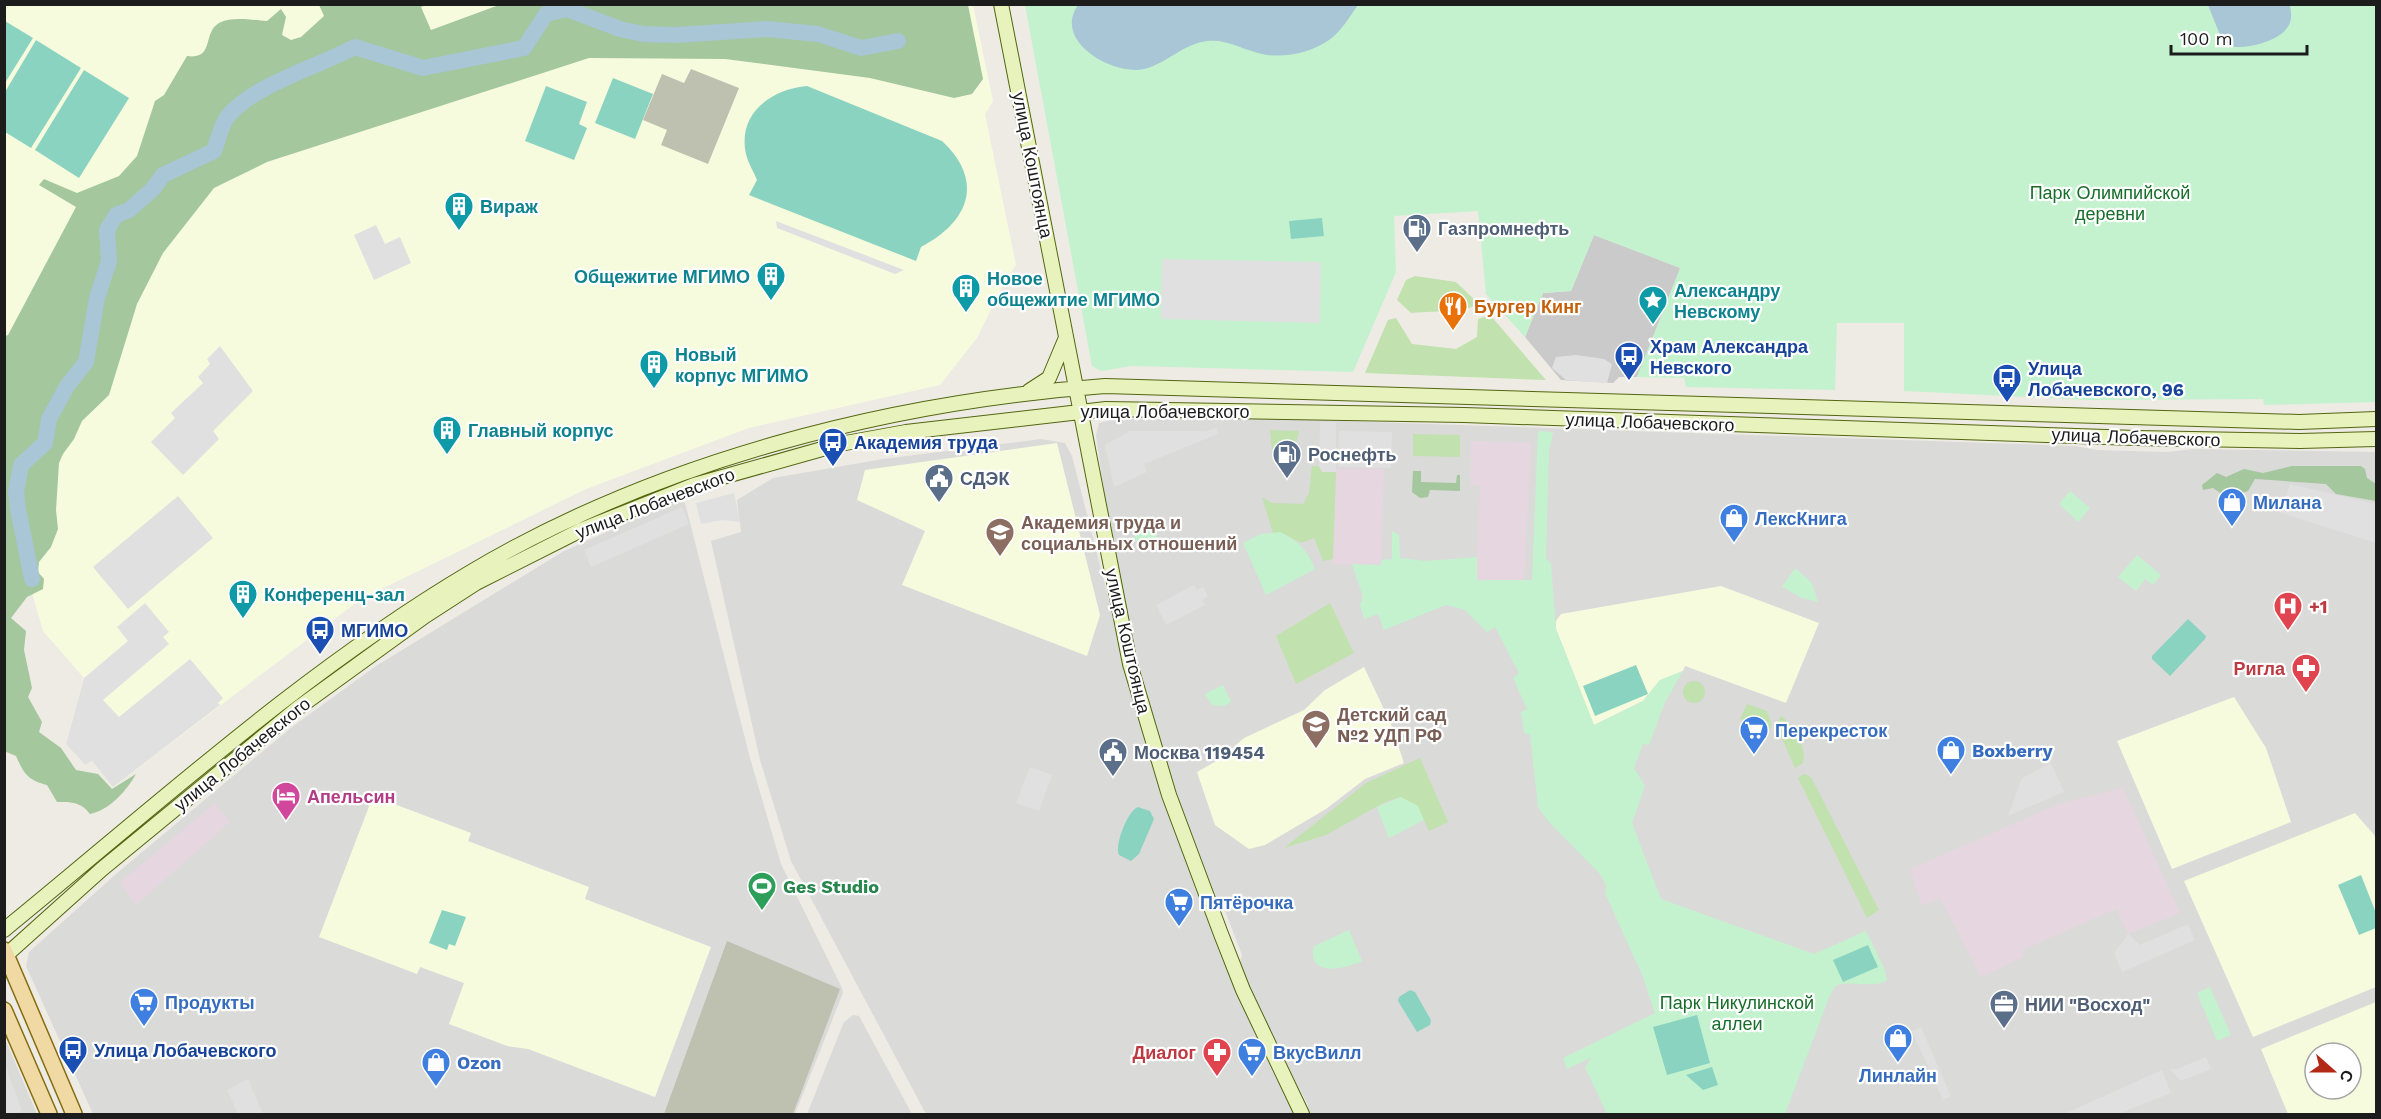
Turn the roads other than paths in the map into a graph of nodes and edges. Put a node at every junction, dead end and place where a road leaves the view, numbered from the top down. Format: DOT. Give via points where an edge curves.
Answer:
graph roads {
  1 [pos="1001,4"];
  2 [pos="1065,338"];
  3 [pos="1074,388"];
  4 [pos="1022,395"];
  5 [pos="1080,411"];
  6 [pos="2376,419"];
  7 [pos="2376,439"];
  8 [pos="4,930"];
  9 [pos="5,954"];
  10 [pos="4,1010"];
  11 [pos="49,1114"];
  12 [pos="74,1114"];
  13 [pos="1302,1114"];
  1 -- 2 [label="main road, улица Коштоянца"];
  2 -- 3 [label="main road, улица Коштоянца"];
  2 -- 4 [label="main road" via="1049,378"];
  3 -- 4 [label="main road, улица Лобачевского"];
  3 -- 5 [label="main road, улица Коштоянца"];
  3 -- 6 [label="main road, улица Лобачевского" via="1628,400 2299,422"];
  4 -- 8 [label="main road, улица Лобачевского" via="909,412 732,457 643,489 515,548 430,598 329,667"];
  5 -- 7 [label="main road, улица Лобачевского" via="1201,409 2136,438"];
  5 -- 9 [label="main road, улица Лобачевского" via="906,432 803,453 694,484 519,560 425,616 298,708"];
  5 -- 13 [label="main road, улица Коштоянца" via="1131,664 1163,775 1243,990"];
  9 -- 12 [label="main road"];
  10 -- 11 [label="main road"];
}
